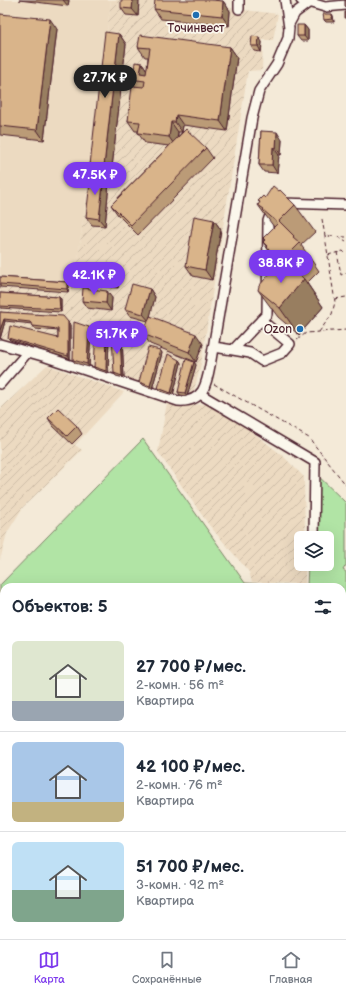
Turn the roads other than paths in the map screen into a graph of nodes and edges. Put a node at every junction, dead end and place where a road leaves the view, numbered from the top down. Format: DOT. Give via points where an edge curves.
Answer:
graph roads {
  1 [pos="286,0"];
  2 [pos="307,1"];
  3 [pos="346,5"];
  4 [pos="289,24"];
  5 [pos="346,205"];
  6 [pos="261,320"];
  7 [pos="0,344"];
  8 [pos="214,347"];
  9 [pos="233,350"];
  10 [pos="27,353"];
  11 [pos="0,384"];
  12 [pos="200,394"];
  13 [pos="314,531"];
  1 -- 4 [label="street"];
  2 -- 3 [label="street" via="325,7"];
  2 -- 4 [label="street" via="295,12"];
  4 -- 8 [label="street" via="288,38 283,51 259,91 252,118"];
  5 -- 6 [label="street" via="282,203 271,209 268,222 267,314"];
  6 -- 9 [label="street"];
  6 -- 9 [label="street" via="295,345 262,361 250,352"];
  7 -- 10 [label="street"];
  8 -- 9 [label="street"];
  8 -- 12 [label="street" via="205,389"];
  10 -- 11 [label="street"];
  10 -- 12 [label="street" via="178,401 186,402"];
  12 -- 13 [label="street" via="315,462"];
}
